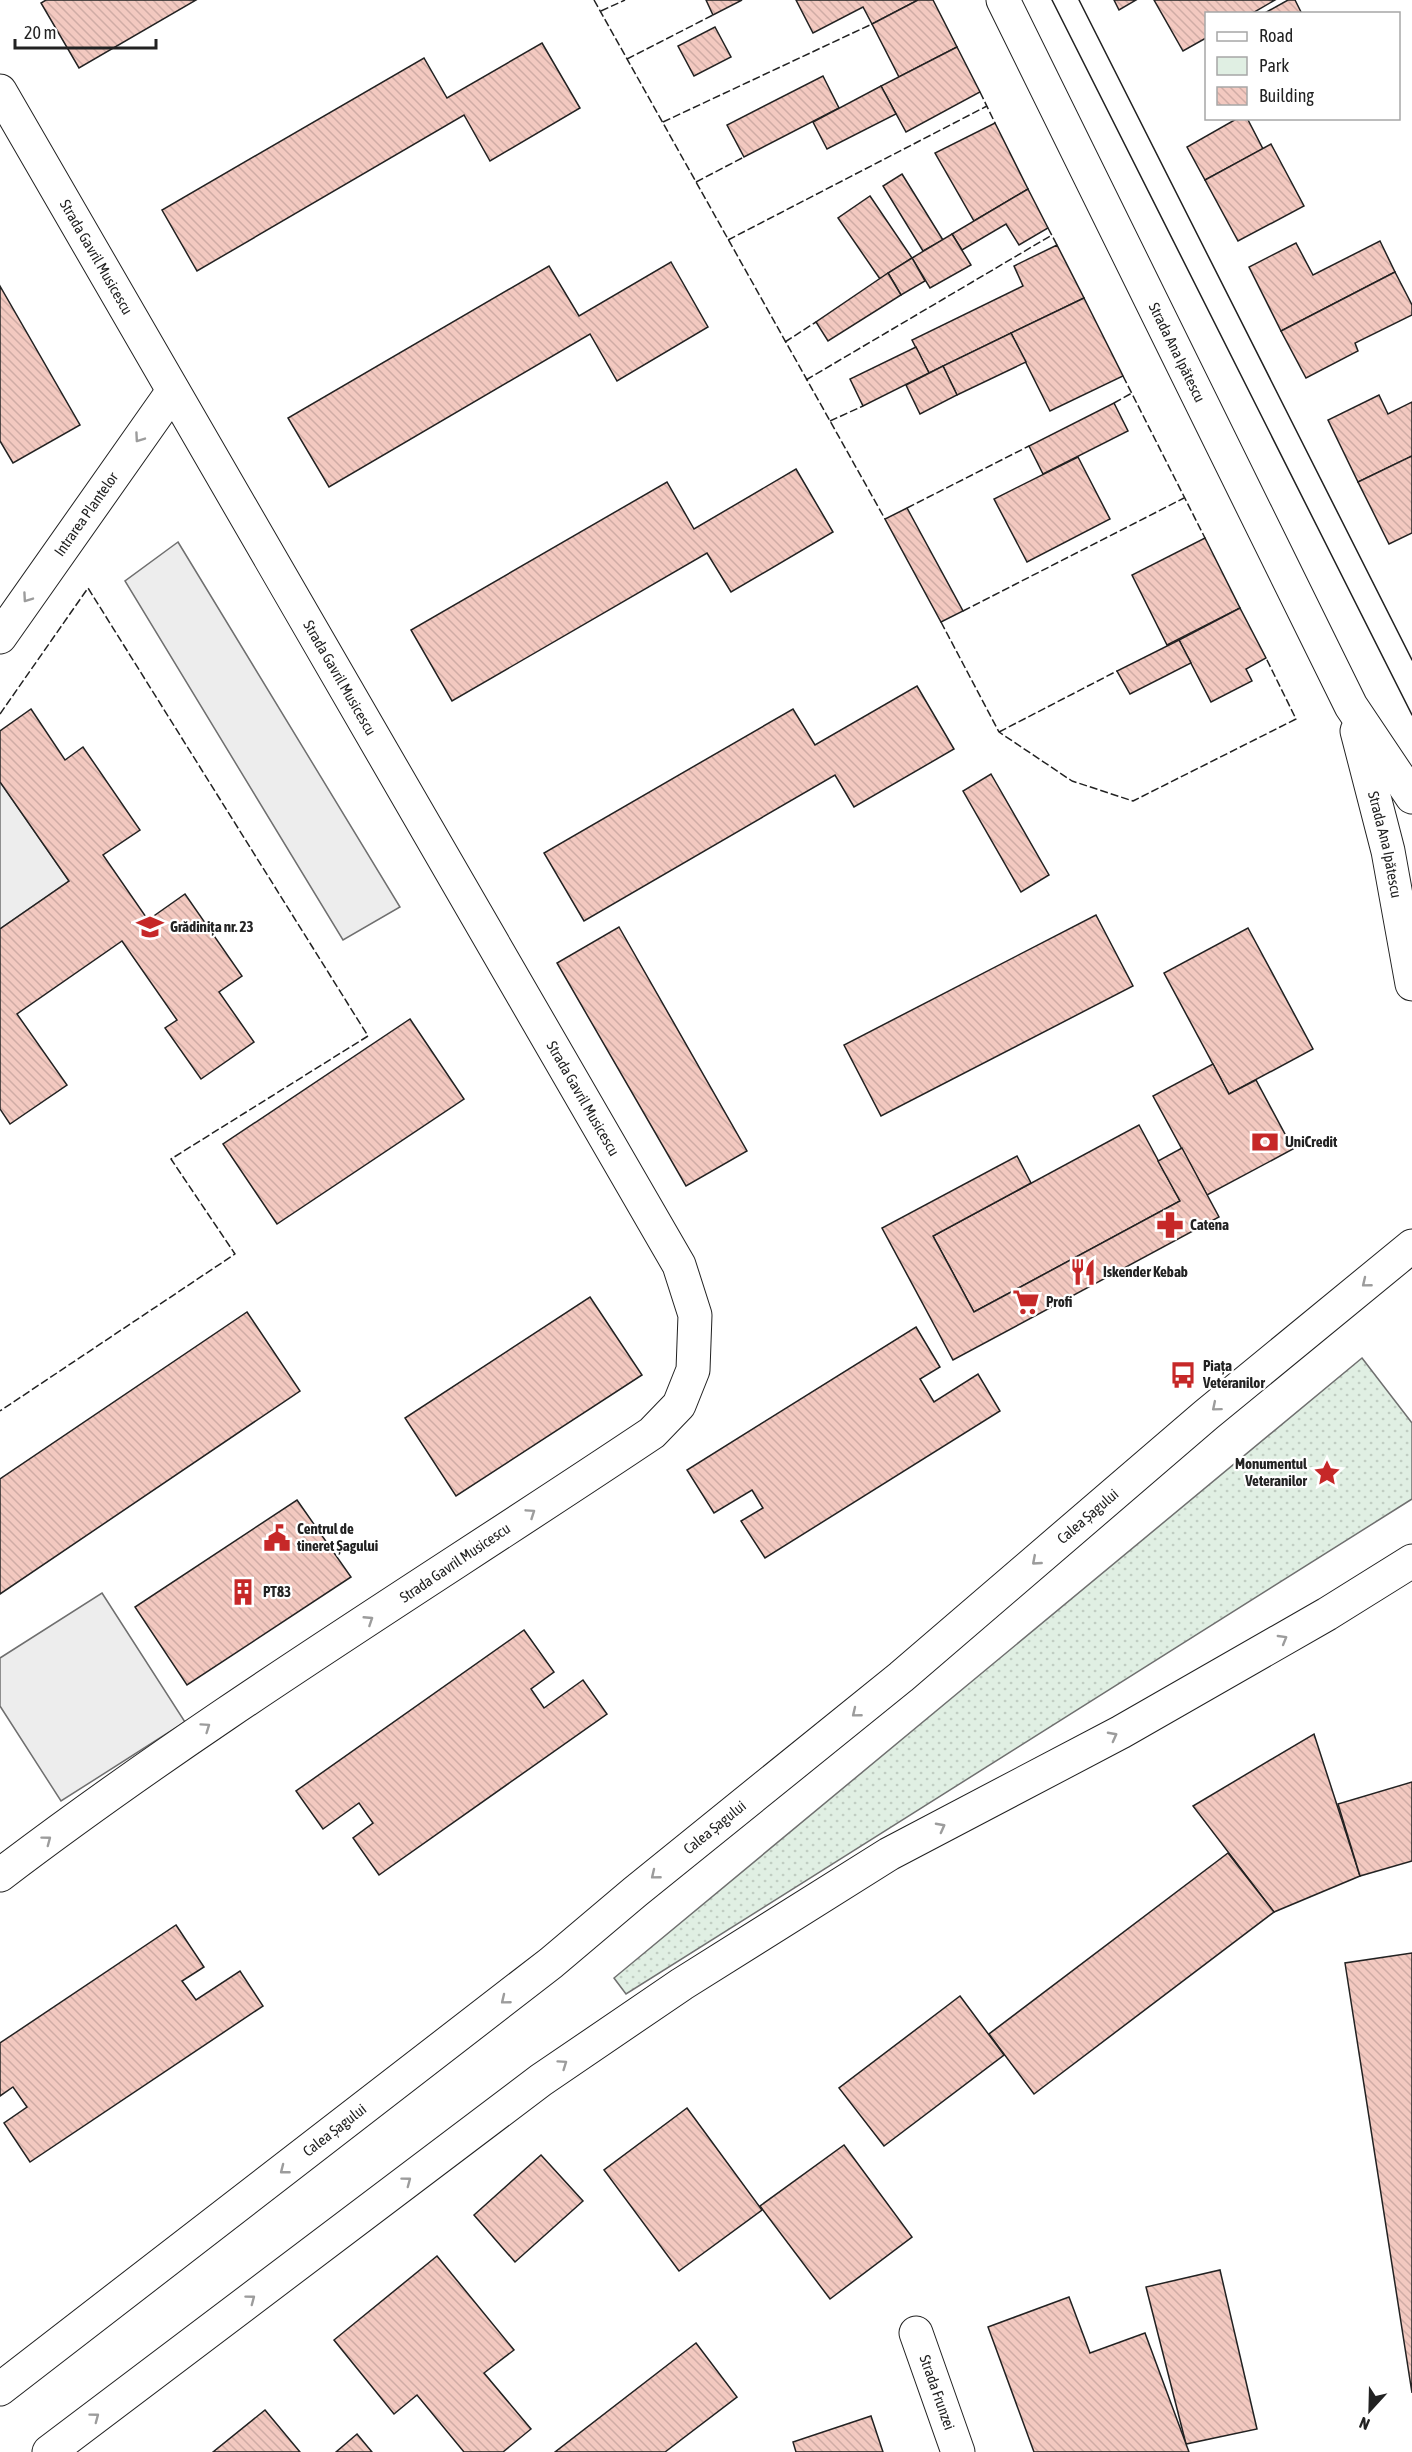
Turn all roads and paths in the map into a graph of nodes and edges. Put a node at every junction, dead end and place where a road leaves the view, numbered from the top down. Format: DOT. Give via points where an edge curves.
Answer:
graph roads {
  1 [pos="1003,0"];
  2 [pos="0,91"];
  3 [pos="173,390"];
  4 [pos="0,637"];
  5 [pos="1351,706"];
  6 [pos="1412,797"];
  7 [pos="1412,984"];
  8 [pos="1412,1246"];
  9 [pos="1412,1561"];
  10 [pos="0,1875"];
  11 [pos="916,2333"];
  12 [pos="0,2389"];
  13 [pos="49,2452"];
  14 [pos="958,2452"];
  1 -- 5 [label="street, Strada Ana Ipătescu"];
  2 -- 3 [label="street, Strada Gavril Musicescu"];
  3 -- 4 [label="street, Intrarea Plantelor, one-way"];
  10 -- 3 [label="street, Strada Gavril Musicescu, one-way" via="218,1719 652,1433 679,1405 693,1370 695,1316 679,1265"];
  5 -- 6 [label="street, Strada Ana Ipătescu"];
  5 -- 7 [label="street, Strada Ana Ipătescu" via="1388,851"];
  8 -- 12 [label="street, Calea Șagului, one-way" via="1206,1415 901,1677 552,1963"];
  13 -- 9 [label="street, one-way" via="541,2080 682,1984 889,1854 1121,1732"];
  11 -- 14 [label="street, Strada Frunzei"];
}
